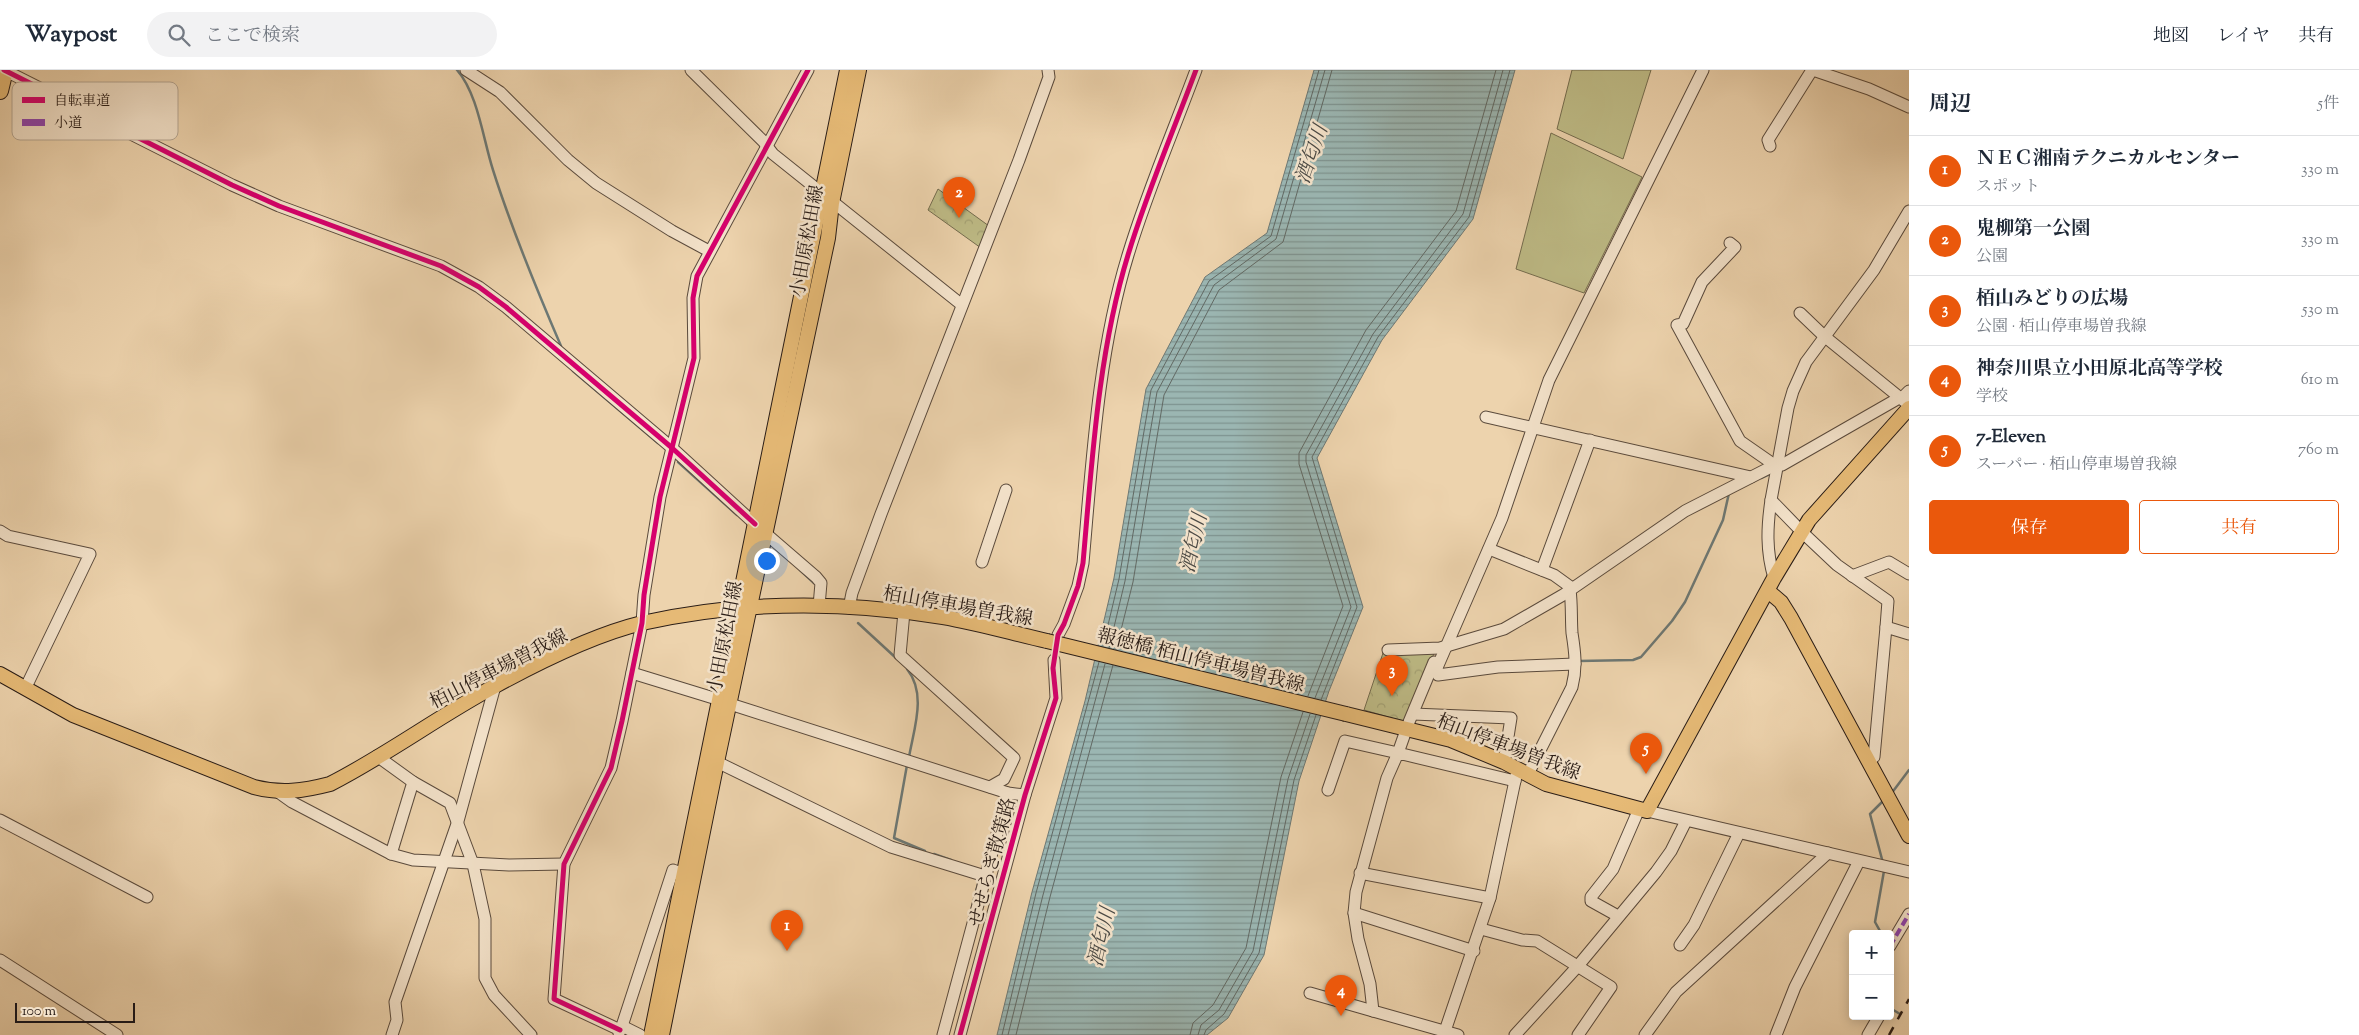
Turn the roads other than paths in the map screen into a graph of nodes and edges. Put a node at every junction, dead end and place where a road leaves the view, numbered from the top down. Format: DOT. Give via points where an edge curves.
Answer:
graph roads {
  1 [pos="5,70"];
  2 [pos="466,70"];
  3 [pos="691,70"];
  4 [pos="808,70"];
  5 [pos="847,70"];
  6 [pos="859,70"];
  7 [pos="1048,70"];
  8 [pos="1196,70"];
  9 [pos="1703,70"];
  10 [pos="1813,70"];
  11 [pos="29,82"];
  12 [pos="0,92"];
  13 [pos="1909,107"];
  14 [pos="143,140"];
  15 [pos="1770,146"];
  16 [pos="768,148"];
  17 [pos="827,198"];
  18 [pos="1909,211"];
  19 [pos="1730,243"];
  20 [pos="709,251"];
  21 [pos="962,304"];
  22 [pos="1800,313"];
  23 [pos="1824,336"];
  24 [pos="1905,400"];
  25 [pos="1486,417"];
  26 [pos="1533,428"];
  27 [pos="1590,440"];
  28 [pos="671,447"];
  29 [pos="1776,468"];
  30 [pos="1751,477"];
  31 [pos="1006,490"];
  32 [pos="1771,500"];
  33 [pos="760,529"];
  34 [pos="0,531"];
  35 [pos="1802,532"];
  36 [pos="1489,549"];
  37 [pos="982,562"];
  38 [pos="1542,570"];
  39 [pos="1909,574"];
  40 [pos="1852,576"];
  41 [pos="1774,578"];
  42 [pos="1571,589"];
  43 [pos="1768,591"];
  44 [pos="823,606"];
  45 [pos="848,608"];
  46 [pos="743,609"];
  47 [pos="904,612"];
  48 [pos="642,623"];
  49 [pos="1886,627"];
  50 [pos="1909,634"];
  51 [pos="1053,638"];
  52 [pos="1443,647"];
  53 [pos="1388,650"];
  54 [pos="1054,660"];
  55 [pos="1575,664"];
  56 [pos="1433,669"];
  57 [pos="632,673"];
  58 [pos="0,674"];
  59 [pos="495,686"];
  60 [pos="25,689"];
  61 [pos="725,702"];
  62 [pos="1346,714"];
  63 [pos="1404,736"];
  64 [pos="1398,753"];
  65 [pos="377,756"];
  66 [pos="1869,761"];
  67 [pos="717,762"];
  68 [pos="1504,762"];
  69 [pos="1520,775"];
  70 [pos="413,782"];
  71 [pos="990,787"];
  72 [pos="1328,790"];
  73 [pos="278,792"];
  74 [pos="1008,793"];
  75 [pos="1025,795"];
  76 [pos="1643,810"];
  77 [pos="0,820"];
  78 [pos="458,821"];
  79 [pos="1686,821"];
  80 [pos="1739,833"];
  81 [pos="1909,836"];
  82 [pos="1828,853"];
  83 [pos="391,854"];
  84 [pos="1859,861"];
  85 [pos="443,862"];
  86 [pos="474,864"];
  87 [pos="564,864"];
  88 [pos="1909,872"];
  89 [pos="1360,873"];
  90 [pos="684,874"];
  91 [pos="985,876"];
  92 [pos="147,897"];
  93 [pos="1490,898"];
  94 [pos="1354,914"];
  95 [pos="1909,914"];
  96 [pos="1618,916"];
  97 [pos="1481,929"];
  98 [pos="1894,939"];
  99 [pos="1680,945"];
  100 [pos="1474,951"];
  101 [pos="0,960"];
  102 [pos="1577,967"];
  103 [pos="1310,993"];
  104 [pos="1373,1011"];
  105 [pos="1877,1020"];
  106 [pos="620,1030"];
  107 [pos="1445,1031"];
  108 [pos="117,1035"];
  109 [pos="392,1035"];
  110 [pos="531,1035"];
  111 [pos="640,1035"];
  112 [pos="651,1035"];
  113 [pos="662,1035"];
  114 [pos="943,1035"];
  115 [pos="960,1035"];
  116 [pos="1458,1035"];
  117 [pos="1515,1035"];
  118 [pos="1578,1035"];
  119 [pos="1645,1035"];
  120 [pos="1776,1035"];
  121 [pos="1868,1035"];
  1 -- 11 [label="street"];
  1 -- 12 [label="highway"];
  2 -- 20 [label="street" via="500,92 568,160 596,183"];
  3 -- 16 [label="street"];
  4 -- 16 [label="street"];
  5 -- 17 [label="main road, 小田原松田線"];
  6 -- 17 [label="main road, 小田原松田線"];
  7 -- 21 [label="street" via="1049,76 1019,160"];
  8 -- 51 [label="street" via="1155,173 1117,298 1098,415 1083,563 1064,624"];
  9 -- 26 [label="street" via="1549,380"];
  10 -- 13 [label="street" via="1870,89"];
  10 -- 15 [label="street" via="1768,140"];
  14 -- 28 [label="street" via="279,206 441,266 479,287"];
  16 -- 17 [label="street"];
  16 -- 20 [label="street"];
  17 -- 21 [label="street"];
  17 -- 33 [label="main road, 小田原松田線"];
  18 -- 23 [label="street" via="1874,270"];
  19 -- 29 [label="street" via="1735,247 1702,282 1683,324 1677,325 1740,441"];
  20 -- 28 [label="street" via="697,276 693,298 694,358"];
  21 -- 45 [label="street"];
  22 -- 23 [label="street"];
  23 -- 24 [label="street"];
  23 -- 29 [label="street" via="1806,362 1793,391"];
  24 -- 29 [label="street"];
  24 -- 35 [label="main road"];
  25 -- 26 [label="street"];
  26 -- 27 [label="street"];
  26 -- 36 [label="street"];
  27 -- 30 [label="street"];
  27 -- 38 [label="street"];
  28 -- 33 [label="street"];
  28 -- 48 [label="street" via="649,565"];
  29 -- 30 [label="street"];
  29 -- 32 [label="street"];
  30 -- 42 [label="street" via="1686,511"];
  31 -- 37 [label="street"];
  32 -- 35 [label="street"];
  32 -- 41 [label="street" via="1768,544"];
  33 -- 44 [label="street" via="816,577 821,584"];
  33 -- 46 [label="main road, 小田原松田線"];
  34 -- 60 [label="street" via="8,536 90,554"];
  35 -- 40 [label="street"];
  35 -- 41 [label="main road"];
  36 -- 38 [label="street"];
  36 -- 52 [label="street"];
  38 -- 42 [label="street" via="1564,580"];
  39 -- 40 [label="street" via="1889,562"];
  40 -- 49 [label="street" via="1888,601"];
  41 -- 43 [label="main road"];
  42 -- 52 [label="street" via="1504,629"];
  42 -- 55 [label="street"];
  43 -- 66 [label="main road" via="1781,602 1791,618"];
  43 -- 76 [label="main road"];
  44 -- 45 [label="main road, 栢山停車場曽我線"];
  44 -- 46 [label="main road, 栢山停車場曽我線"];
  45 -- 47 [label="main road, 栢山停車場曽我線"];
  46 -- 48 [label="main road, 栢山停車場曽我線"];
  46 -- 61 [label="main road, 小田原松田線"];
  47 -- 51 [label="main road, 栢山停車場曽我線"];
  47 -- 71 [label="street" via="900,655 1014,758 1004,780"];
  48 -- 57 [label="street"];
  48 -- 59 [label="main road, 栢山停車場曽我線" via="598,638"];
  49 -- 50 [label="street"];
  49 -- 66 [label="street" via="1874,757"];
  51 -- 62 [label="main road, 報徳橋 栢山停車場曽我線, bridge"];
  52 -- 53 [label="street"];
  52 -- 56 [label="street"];
  54 -- 75 [label="street, せせらぎ散策路" via="1056,698"];
  55 -- 56 [label="street" via="1498,666 1438,675"];
  55 -- 69 [label="street" via="1572,688"];
  56 -- 68 [label="street" via="1411,718 1511,718"];
  57 -- 61 [label="street"];
  57 -- 87 [label="street" via="611,768"];
  58 -- 60 [label="main road, 栢山停車場曽我線"];
  59 -- 65 [label="main road, 栢山停車場曽我線"];
  59 -- 78 [label="street"];
  60 -- 73 [label="main road, 栢山停車場曽我線" via="93,723 254,787"];
  61 -- 67 [label="main road, 小田原松田線"];
  61 -- 71 [label="street"];
  61 -- 90 [label="main road, 小田原松田線"];
  62 -- 68 [label="main road, 栢山停車場曽我線" via="1451,740"];
  63 -- 64 [label="street"];
  64 -- 69 [label="street"];
  64 -- 72 [label="street" via="1345,741"];
  64 -- 89 [label="street" via="1387,778"];
  65 -- 70 [label="street"];
  65 -- 73 [label="main road, 栢山停車場曽我線" via="330,784 304,791"];
  66 -- 81 [label="main road"];
  67 -- 91 [label="street" via="891,847 928,853"];
  67 -- 113 [label="main road, 小田原松田線"];
  68 -- 69 [label="main road, 栢山停車場曽我線"];
  69 -- 76 [label="main road, 栢山停車場曽我線"];
  69 -- 93 [label="street"];
  70 -- 78 [label="street" via="450,803"];
  70 -- 83 [label="street"];
  71 -- 74 [label="street"];
  73 -- 83 [label="street"];
  74 -- 75 [label="street"];
  74 -- 91 [label="street" via="991,842"];
  75 -- 115 [label="street, せせらぎ散策路"];
  76 -- 79 [label="street"];
  76 -- 96 [label="street" via="1614,869 1591,897 1591,901"];
  77 -- 92 [label="street"];
  78 -- 85 [label="street"];
  78 -- 86 [label="street"];
  79 -- 80 [label="street"];
  79 -- 96 [label="street" via="1656,872"];
  80 -- 82 [label="street"];
  80 -- 99 [label="street" via="1694,926"];
  82 -- 84 [label="street"];
  82 -- 119 [label="street" via="1676,992"];
  83 -- 85 [label="street" via="413,860"];
  84 -- 88 [label="street"];
  84 -- 120 [label="street" via="1795,988"];
  85 -- 86 [label="street"];
  85 -- 109 [label="street" via="395,1002 396,1020"];
  86 -- 87 [label="street"];
  86 -- 110 [label="street" via="485,919 485,978 494,995"];
  87 -- 106 [label="street" via="554,999"];
  89 -- 93 [label="street"];
  89 -- 94 [label="street"];
  90 -- 106 [label="street" via="673,870"];
  90 -- 112 [label="main road, 小田原松田線"];
  91 -- 114 [label="street"];
  93 -- 97 [label="street"];
  94 -- 100 [label="street"];
  94 -- 104 [label="street"];
  95 -- 98 [label="street"];
  96 -- 102 [label="street"];
  97 -- 100 [label="street"];
  97 -- 102 [label="street" via="1537,941"];
  100 -- 107 [label="street"];
  101 -- 108 [label="street"];
  102 -- 117 [label="street"];
  102 -- 118 [label="street" via="1611,987"];
  103 -- 104 [label="street"];
  104 -- 107 [label="street"];
  105 -- 121 [label="street"];
  106 -- 111 [label="street"];
  107 -- 116 [label="street"];
}
